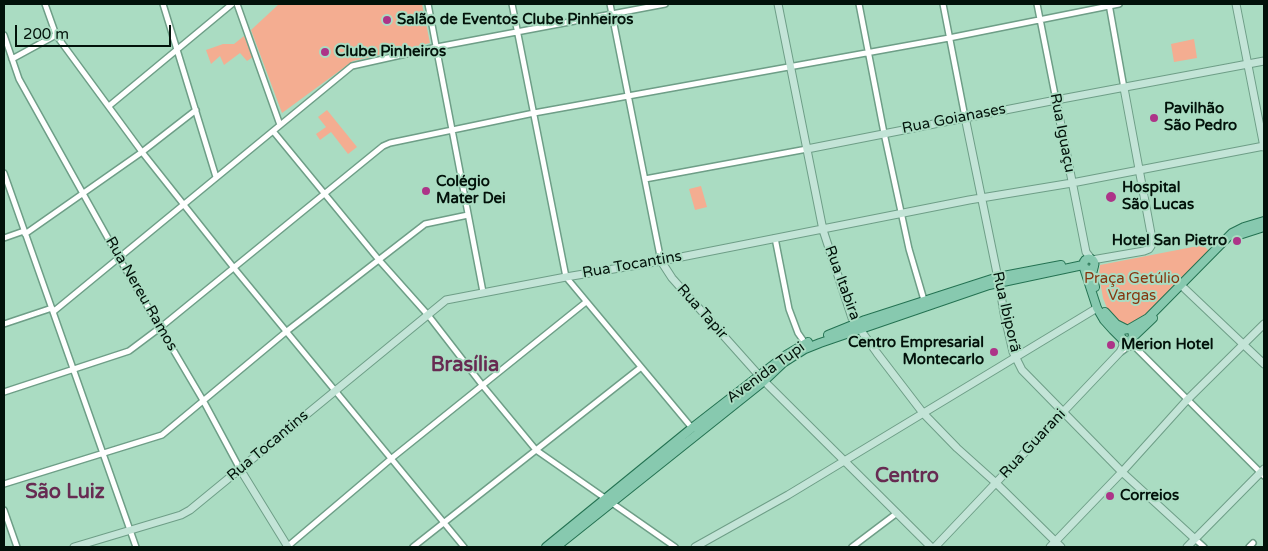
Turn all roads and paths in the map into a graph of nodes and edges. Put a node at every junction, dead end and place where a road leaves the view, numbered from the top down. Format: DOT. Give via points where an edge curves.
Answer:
graph roads {
  1 [pos="45,4"];
  2 [pos="163,4"];
  3 [pos="232,4"];
  4 [pos="237,4"];
  5 [pos="428,4"];
  6 [pos="512,4"];
  7 [pos="610,4"];
  8 [pos="665,4"];
  9 [pos="778,4"];
  10 [pos="859,4"];
  11 [pos="942,4"];
  12 [pos="1037,4"];
  13 [pos="1119,4"];
  14 [pos="1236,4"];
  15 [pos="1109,5"];
  16 [pos="612,14"];
  17 [pos="1040,19"];
  18 [pos="517,31"];
  19 [pos="4,35"];
  20 [pos="56,35"];
  21 [pos="949,38"];
  22 [pos="437,47"];
  23 [pos="178,51"];
  24 [pos="868,52"];
  25 [pos="12,59"];
  26 [pos="1264,60"];
  27 [pos="1248,64"];
  28 [pos="790,66"];
  29 [pos="1124,88"];
  30 [pos="629,96"];
  31 [pos="1056,100"];
  32 [pos="109,106"];
  33 [pos="196,110"];
  34 [pos="534,113"];
  35 [pos="965,117"];
  36 [pos="280,125"];
  37 [pos="452,130"];
  38 [pos="274,131"];
  39 [pos="884,133"];
  40 [pos="1264,147"];
  41 [pos="807,149"];
  42 [pos="142,152"];
  43 [pos="1140,170"];
  44 [pos="4,173"];
  45 [pos="216,177"];
  46 [pos="645,180"];
  47 [pos="1072,183"];
  48 [pos="84,194"];
  49 [pos="325,194"];
  50 [pos="981,198"];
  51 [pos="183,205"];
  52 [pos="902,214"];
  53 [pos="468,215"];
  54 [pos="1264,221"];
  55 [pos="1264,227"];
  56 [pos="823,230"];
  57 [pos="25,233"];
  58 [pos="4,238"];
  59 [pos="775,238"];
  60 [pos="119,258"];
  61 [pos="379,260"];
  62 [pos="662,261"];
  63 [pos="1088,263"];
  64 [pos="234,268"];
  65 [pos="566,277"];
  66 [pos="998,280"];
  67 [pos="1184,288"];
  68 [pos="483,292"];
  69 [pos="924,300"];
  70 [pos="586,302"];
  71 [pos="1098,308"];
  72 [pos="52,310"];
  73 [pos="428,316"];
  74 [pos="4,324"];
  75 [pos="1264,324"];
  76 [pos="857,326"];
  77 [pos="161,328"];
  78 [pos="1128,329"];
  79 [pos="287,332"];
  80 [pos="1133,338"];
  81 [pos="1122,339"];
  82 [pos="805,343"];
  83 [pos="1244,344"];
  84 [pos="1135,347"];
  85 [pos="1120,352"];
  86 [pos="1015,357"];
  87 [pos="1264,364"];
  88 [pos="640,368"];
  89 [pos="73,370"];
  90 [pos="762,378"];
  91 [pos="483,386"];
  92 [pos="335,391"];
  93 [pos="4,392"];
  94 [pos="1187,400"];
  95 [pos="204,402"];
  96 [pos="1063,412"];
  97 [pos="924,413"];
  98 [pos="692,428"];
  99 [pos="536,450"];
  100 [pos="103,452"];
  101 [pos="392,458"];
  102 [pos="844,460"];
  103 [pos="240,469"];
  104 [pos="1122,472"];
  105 [pos="1263,473"];
  106 [pos="996,483"];
  107 [pos="4,484"];
  108 [pos="608,501"];
  109 [pos="4,510"];
  110 [pos="897,513"];
  111 [pos="444,522"];
  112 [pos="130,530"];
  113 [pos="1195,539"];
  114 [pos="1055,541"];
  115 [pos="1253,542"];
  116 [pos="17,547"];
  117 [pos="74,547"];
  118 [pos="136,547"];
  119 [pos="288,547"];
  120 [pos="413,547"];
  121 [pos="464,547"];
  122 [pos="546,547"];
  123 [pos="556,547"];
  124 [pos="674,547"];
  125 [pos="695,547"];
  126 [pos="852,547"];
  127 [pos="931,547"];
  128 [pos="936,547"];
  129 [pos="1050,547"];
  130 [pos="1061,547"];
  131 [pos="1187,547"];
  132 [pos="1204,547"];
  133 [pos="1249,547"];
  1 -- 20 [label="street"];
  2 -- 23 [label="street"];
  3 -- 23 [label="street"];
  4 -- 36 [label="street"];
  5 -- 22 [label="street"];
  6 -- 18 [label="street"];
  7 -- 16 [label="street, Rua Tapir"];
  8 -- 16 [label="street"];
  9 -- 28 [label="street, Rua Itabira"];
  10 -- 24 [label="street"];
  11 -- 21 [label="street, Rua Ibiporã"];
  12 -- 17 [label="street, Rua Iguaçu"];
  13 -- 15 [label="street"];
  14 -- 27 [label="street"];
  15 -- 17 [label="street"];
  15 -- 29 [label="street"];
  16 -- 18 [label="street"];
  16 -- 30 [label="street, Rua Tapir"];
  17 -- 21 [label="street"];
  17 -- 31 [label="street, Rua Iguaçu"];
  18 -- 22 [label="street"];
  18 -- 34 [label="street"];
  19 -- 25 [label="street, Rua Nereu Ramos"];
  20 -- 25 [label="street"];
  20 -- 32 [label="street"];
  21 -- 24 [label="street"];
  21 -- 35 [label="street, Rua Ibiporã"];
  22 -- 36 [label="street" via="352,66"];
  22 -- 37 [label="street"];
  23 -- 32 [label="street"];
  23 -- 33 [label="street"];
  24 -- 28 [label="street"];
  24 -- 39 [label="street"];
  25 -- 48 [label="street, Rua Nereu Ramos"];
  26 -- 27 [label="street, Rua Goianases"];
  27 -- 29 [label="street, Rua Goianases"];
  27 -- 40 [label="street"];
  28 -- 30 [label="street"];
  28 -- 41 [label="street, Rua Itabira"];
  29 -- 31 [label="street, Rua Goianases"];
  29 -- 43 [label="street"];
  30 -- 34 [label="street"];
  30 -- 46 [label="street, Rua Tapir"];
  31 -- 35 [label="street, Rua Goianases"];
  31 -- 47 [label="street, Rua Iguaçu"];
  32 -- 42 [label="street"];
  33 -- 42 [label="street"];
  33 -- 45 [label="street"];
  34 -- 37 [label="street"];
  34 -- 65 [label="street"];
  35 -- 39 [label="street, Rua Goianases"];
  35 -- 50 [label="street, Rua Ibiporã"];
  36 -- 38 [label="street"];
  37 -- 49 [label="street" via="383,146"];
  37 -- 53 [label="street"];
  38 -- 45 [label="street"];
  38 -- 49 [label="street"];
  39 -- 41 [label="street, Rua Goianases"];
  39 -- 52 [label="street"];
  40 -- 43 [label="street, Rua Tocantins"];
  41 -- 46 [label="street, Rua Goianases"];
  41 -- 56 [label="street, Rua Itabira"];
  42 -- 48 [label="street"];
  42 -- 51 [label="street"];
  43 -- 47 [label="street, Rua Tocantins"];
  43 -- 63 [label="street" via="1151,246 1144,251"];
  44 -- 57 [label="street"];
  45 -- 51 [label="street"];
  46 -- 62 [label="street, Rua Tapir"];
  47 -- 50 [label="street, Rua Tocantins"];
  47 -- 63 [label="street, Rua Iguaçu"];
  48 -- 57 [label="street"];
  48 -- 60 [label="street, Rua Nereu Ramos"];
  49 -- 61 [label="street"];
  49 -- 64 [label="street"];
  50 -- 52 [label="street, Rua Tocantins"];
  50 -- 66 [label="street, Rua Ibiporã"];
  51 -- 60 [label="street"];
  51 -- 64 [label="street"];
  52 -- 56 [label="street, Rua Tocantins"];
  52 -- 69 [label="street"];
  53 -- 61 [label="street" via="425,224"];
  53 -- 68 [label="street"];
  54 -- 78 [label="main road" via="1232,233 1148,318"];
  55 -- 67 [label="main road" via="1238,235"];
  56 -- 59 [label="street, Rua Tocantins"];
  56 -- 76 [label="street, Rua Itabira"];
  57 -- 58 [label="street"];
  57 -- 72 [label="street"];
  59 -- 62 [label="street, Rua Tocantins"];
  59 -- 82 [label="street" via="788,309"];
  60 -- 72 [label="street"];
  60 -- 77 [label="street, Rua Nereu Ramos"];
  61 -- 73 [label="street"];
  61 -- 79 [label="street"];
  62 -- 65 [label="street, Rua Tocantins"];
  62 -- 90 [label="street, Rua Tapir" via="672,278"];
  63 -- 66 [label="main road, Avenida Tupi"];
  63 -- 71 [label="main road, Rua Iguaçu"];
  63 -- 78 [label="main road, Rua Iguaçu" via="1104,310 1116,324"];
  64 -- 77 [label="street"];
  64 -- 79 [label="street"];
  65 -- 68 [label="street, Rua Tocantins"];
  65 -- 70 [label="street"];
  66 -- 69 [label="main road, Avenida Tupi"];
  66 -- 76 [label="main road, Avenida Tupi"];
  66 -- 86 [label="street, Rua Ibiporã"];
  67 -- 80 [label="main road"];
  67 -- 83 [label="street"];
  68 -- 73 [label="street, Rua Tocantins" via="446,300"];
  69 -- 76 [label="main road, Avenida Tupi"];
  70 -- 88 [label="street"];
  70 -- 91 [label="street"];
  71 -- 81 [label="main road, Rua Iguaçu" via="1104,320"];
  71 -- 86 [label="street"];
  72 -- 74 [label="street"];
  72 -- 89 [label="street"];
  73 -- 91 [label="street"];
  73 -- 92 [label="street, Rua Tocantins"];
  75 -- 83 [label="street"];
  76 -- 82 [label="main road, Avenida Tupi"];
  76 -- 90 [label="main road, Avenida Tupi" via="805,349"];
  76 -- 97 [label="street, Rua Itabira"];
  77 -- 89 [label="street" via="129,351"];
  77 -- 95 [label="street, Rua Nereu Ramos"];
  78 -- 80 [label="main road"];
  78 -- 81 [label="main road" via="1121,332"];
  79 -- 92 [label="street"];
  79 -- 95 [label="street"];
  80 -- 81 [label="main road" via="1128,341"];
  80 -- 84 [label="street"];
  81 -- 85 [label="street"];
  82 -- 90 [label="main road, Avenida Tupi" via="786,355"];
  83 -- 87 [label="street"];
  83 -- 94 [label="street"];
  84 -- 85 [label="street"];
  84 -- 94 [label="street"];
  85 -- 96 [label="street, Rua Guarani"];
  86 -- 96 [label="street, Rua Ibiporã" via="1022,370"];
  86 -- 97 [label="street"];
  88 -- 98 [label="street"];
  88 -- 99 [label="street"];
  89 -- 93 [label="street"];
  89 -- 100 [label="street"];
  90 -- 98 [label="main road, Avenida Tupi"];
  90 -- 102 [label="street, Rua Tapir"];
  90 -- 108 [label="main road, Avenida Tupi"];
  91 -- 99 [label="street"];
  91 -- 101 [label="street"];
  92 -- 101 [label="street"];
  92 -- 103 [label="street, Rua Tocantins"];
  94 -- 104 [label="street"];
  94 -- 105 [label="street"];
  95 -- 100 [label="street" via="162,435"];
  95 -- 103 [label="street, Rua Nereu Ramos"];
  96 -- 104 [label="street, Rua Ibiporã"];
  96 -- 106 [label="street, Rua Guarani"];
  97 -- 102 [label="street"];
  97 -- 106 [label="street, Rua Itabira" via="956,448"];
  98 -- 108 [label="main road, Avenida Tupi"];
  99 -- 108 [label="street"];
  99 -- 111 [label="street"];
  100 -- 107 [label="street"];
  100 -- 112 [label="street"];
  101 -- 111 [label="street"];
  101 -- 119 [label="street"];
  102 -- 110 [label="street, Rua Tapir"];
  102 -- 125 [label="street"];
  103 -- 112 [label="street, Rua Tocantins" via="182,515"];
  103 -- 119 [label="street, Rua Nereu Ramos"];
  104 -- 113 [label="street, Rua Ibiporã"];
  104 -- 114 [label="street"];
  105 -- 113 [label="street"];
  106 -- 114 [label="street, Rua Itabira"];
  106 -- 128 [label="street, Rua Guarani"];
  108 -- 122 [label="main road, Avenida Tupi"];
  108 -- 123 [label="main road, Avenida Tupi"];
  108 -- 124 [label="street"];
  109 -- 116 [label="street"];
  110 -- 126 [label="street"];
  110 -- 127 [label="street, Rua Tapir"];
  111 -- 120 [label="street"];
  111 -- 121 [label="street"];
  112 -- 117 [label="street, Rua Tocantins"];
  112 -- 118 [label="street"];
  113 -- 131 [label="street"];
  113 -- 132 [label="street, Rua Ibiporã"];
  114 -- 129 [label="street"];
  114 -- 130 [label="street, Rua Itabira"];
  115 -- 133 [label="street"];
}
